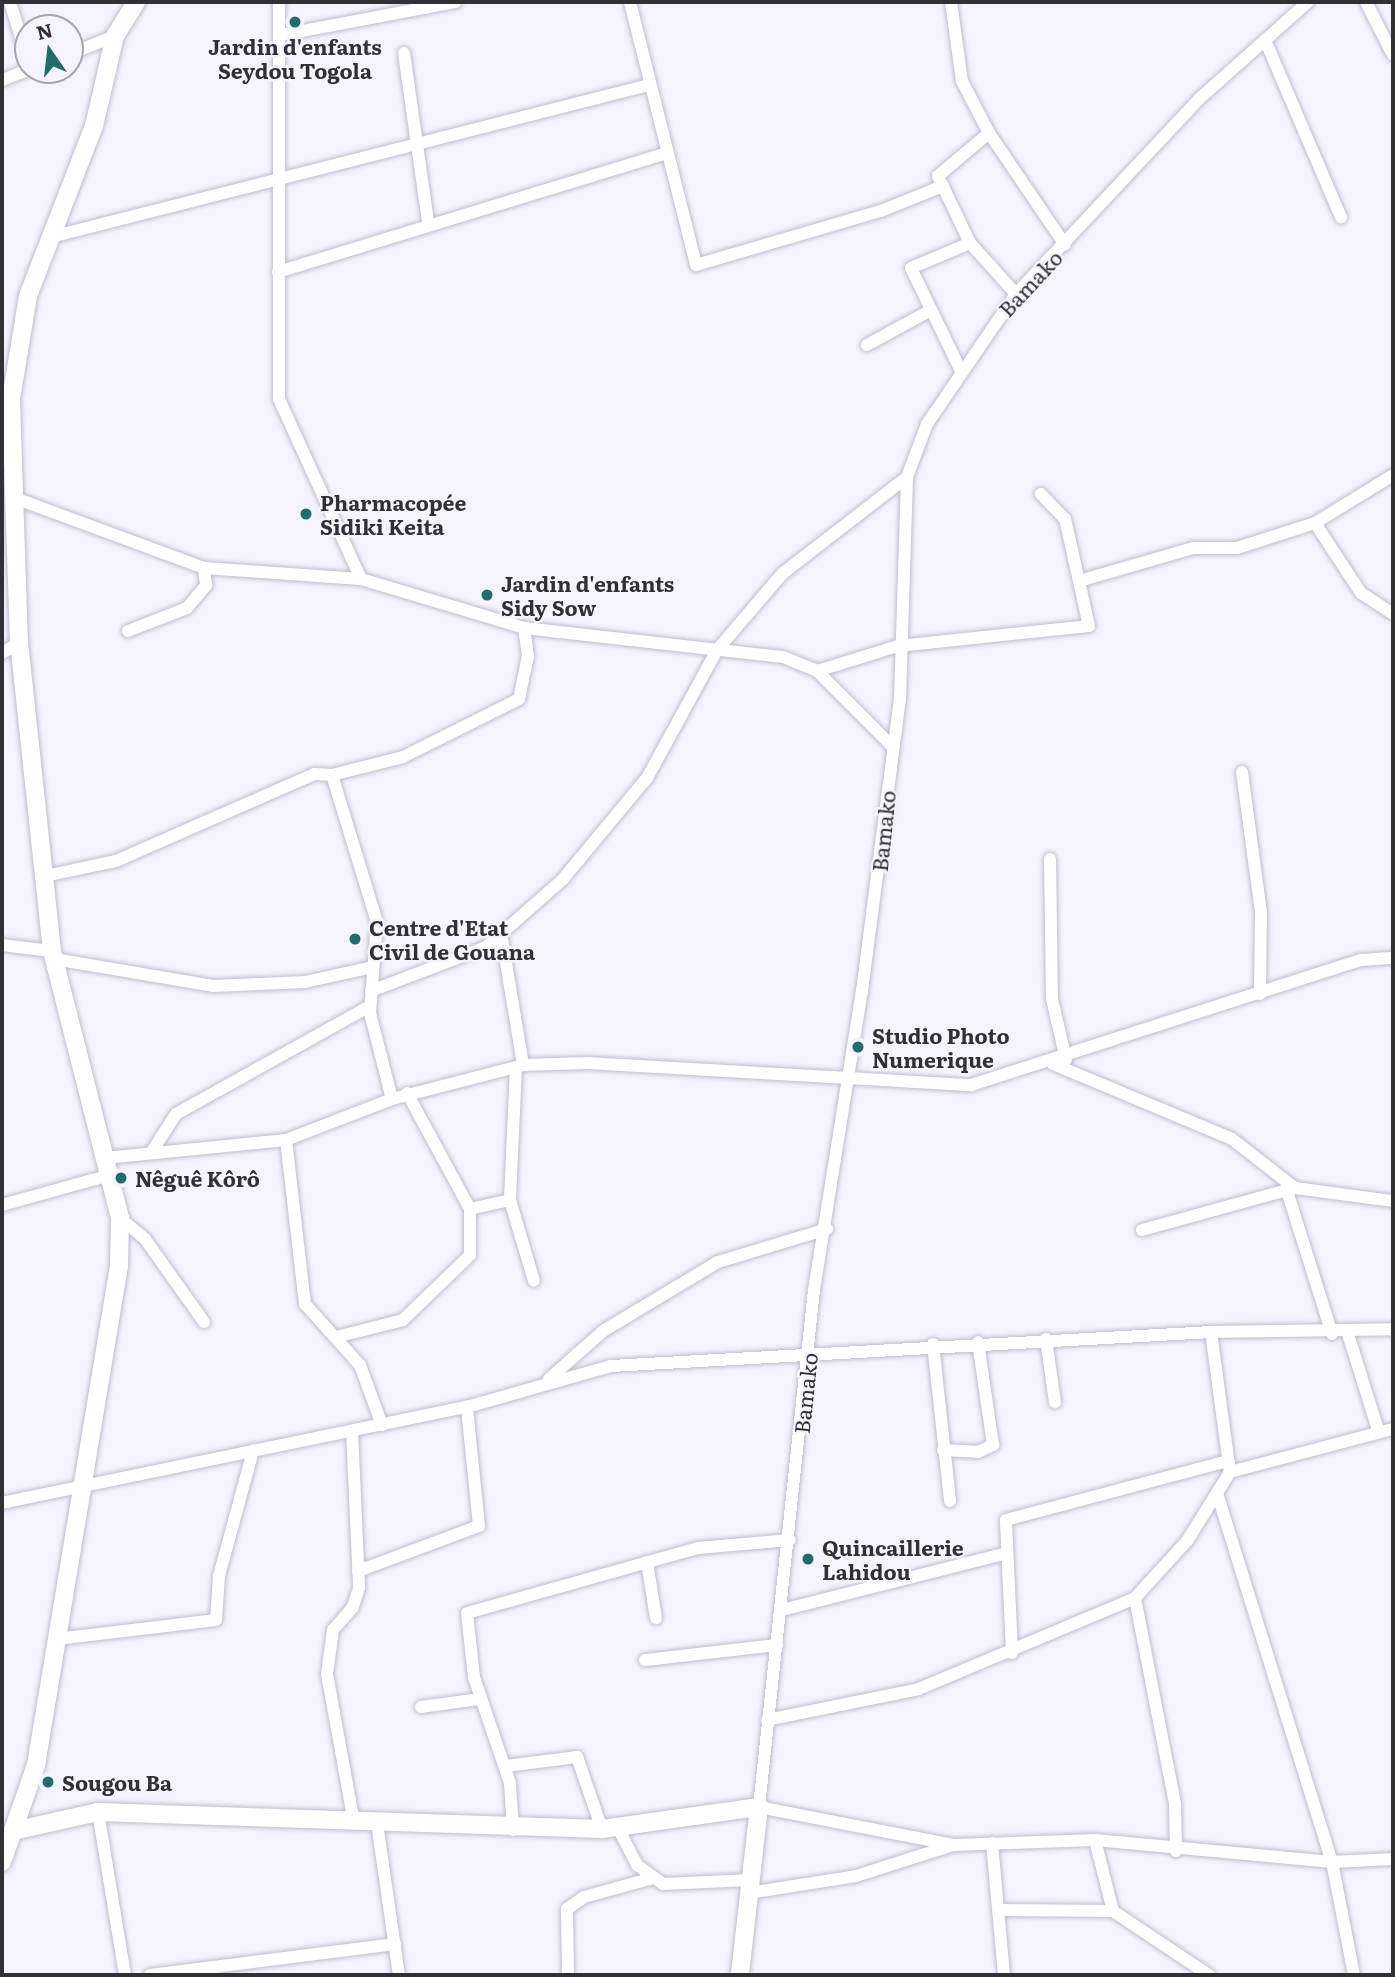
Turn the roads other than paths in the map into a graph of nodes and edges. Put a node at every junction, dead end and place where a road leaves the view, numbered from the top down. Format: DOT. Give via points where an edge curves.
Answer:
graph roads {
  1 [pos="136,2"];
  2 [pos="279,2"];
  3 [pos="456,2"];
  4 [pos="630,2"];
  5 [pos="951,2"];
  6 [pos="1308,2"];
  7 [pos="1366,2"];
  8 [pos="115,36"];
  9 [pos="281,36"];
  10 [pos="1265,40"];
  11 [pos="84,48"];
  12 [pos="404,53"];
  13 [pos="1393,55"];
  14 [pos="649,85"];
  15 [pos="989,133"];
  16 [pos="417,145"];
  17 [pos="665,154"];
  18 [pos="277,181"];
  19 [pos="943,186"];
  20 [pos="1341,217"];
  21 [pos="428,222"];
  22 [pos="51,237"];
  23 [pos="970,243"];
  24 [pos="1065,245"];
  25 [pos="278,272"];
  26 [pos="1016,294"];
  27 [pos="931,310"];
  28 [pos="867,345"];
  29 [pos="960,369"];
  30 [pos="6,436"];
  31 [pos="1393,475"];
  32 [pos="907,477"];
  33 [pos="8,488"];
  34 [pos="1041,494"];
  35 [pos="1315,523"];
  36 [pos="204,568"];
  37 [pos="361,579"];
  38 [pos="1079,581"];
  39 [pos="1393,614"];
  40 [pos="524,628"];
  41 [pos="128,631"];
  42 [pos="19,643"];
  43 [pos="898,646"];
  44 [pos="717,650"];
  45 [pos="2,653"];
  46 [pos="817,671"];
  47 [pos="892,747"];
  48 [pos="1242,772"];
  49 [pos="332,775"];
  50 [pos="1050,859"];
  51 [pos="45,876"];
  52 [pos="501,933"];
  53 [pos="2,945"];
  54 [pos="53,955"];
  55 [pos="1393,958"];
  56 [pos="373,967"];
  57 [pos="371,991"];
  58 [pos="1259,994"];
  59 [pos="370,1006"];
  60 [pos="1066,1059"];
  61 [pos="1053,1064"];
  62 [pos="519,1066"];
  63 [pos="847,1079"];
  64 [pos="407,1093"];
  65 [pos="392,1100"];
  66 [pos="286,1140"];
  67 [pos="151,1153"];
  68 [pos="108,1167"];
  69 [pos="1291,1190"];
  70 [pos="510,1200"];
  71 [pos="1393,1201"];
  72 [pos="2,1205"];
  73 [pos="470,1209"];
  74 [pos="120,1217"];
  75 [pos="827,1229"];
  76 [pos="1142,1230"];
  77 [pos="534,1281"];
  78 [pos="204,1322"];
  79 [pos="1393,1329"];
  80 [pos="1210,1332"];
  81 [pos="1332,1334"];
  82 [pos="1348,1334"];
  83 [pos="336,1337"];
  84 [pos="1046,1339"];
  85 [pos="978,1342"];
  86 [pos="933,1344"];
  87 [pos="810,1351"];
  88 [pos="546,1381"];
  89 [pos="1055,1402"];
  90 [pos="467,1407"];
  91 [pos="382,1425"];
  92 [pos="1393,1429"];
  93 [pos="1378,1430"];
  94 [pos="352,1431"];
  95 [pos="943,1450"];
  96 [pos="253,1451"];
  97 [pos="1229,1466"];
  98 [pos="82,1485"];
  99 [pos="1217,1493"];
  100 [pos="950,1501"];
  101 [pos="2,1503"];
  102 [pos="790,1540"];
  103 [pos="1007,1553"];
  104 [pos="646,1562"];
  105 [pos="358,1571"];
  106 [pos="1135,1598"];
  107 [pos="782,1609"];
  108 [pos="656,1618"];
  109 [pos="57,1639"];
  110 [pos="777,1645"];
  111 [pos="1012,1653"];
  112 [pos="645,1660"];
  113 [pos="480,1699"];
  114 [pos="421,1707"];
  115 [pos="767,1720"];
  116 [pos="506,1766"];
  117 [pos="759,1807"];
  118 [pos="98,1812"];
  119 [pos="354,1822"];
  120 [pos="377,1823"];
  121 [pos="610,1828"];
  122 [pos="513,1830"];
  123 [pos="7,1833"];
  124 [pos="1095,1840"];
  125 [pos="992,1843"];
  126 [pos="954,1844"];
  127 [pos="1176,1851"];
  128 [pos="1393,1859"];
  129 [pos="2,1862"];
  130 [pos="1332,1862"];
  131 [pos="653,1878"];
  132 [pos="750,1886"];
  133 [pos="999,1910"];
  134 [pos="1113,1911"];
  135 [pos="395,1944"];
  136 [pos="231,1970"];
  137 [pos="125,1975"];
  138 [pos="150,1975"];
  139 [pos="399,1975"];
  140 [pos="568,1975"];
  141 [pos="740,1975"];
  142 [pos="1004,1975"];
  143 [pos="1209,1975"];
  144 [pos="1354,1975"];
  1 -- 8 [label="street"];
  2 -- 9 [label="street"];
  3 -- 9 [label="street"];
  4 -- 14 [label="street"];
  5 -- 15 [label="street" via="962,81"];
  6 -- 10 [label="street, Bamako"];
  7 -- 13 [label="street"];
  8 -- 11 [label="street"];
  8 -- 22 [label="street" via="94,126"];
  9 -- 18 [label="street"];
  10 -- 20 [label="street"];
  10 -- 24 [label="street, Bamako" via="1199,99"];
  12 -- 16 [label="street"];
  14 -- 16 [label="street"];
  14 -- 17 [label="street"];
  15 -- 19 [label="street" via="938,176"];
  15 -- 24 [label="street"];
  16 -- 18 [label="street"];
  16 -- 21 [label="street"];
  17 -- 19 [label="street" via="696,265 881,212"];
  17 -- 21 [label="street"];
  18 -- 22 [label="street"];
  18 -- 25 [label="street"];
  19 -- 23 [label="street"];
  21 -- 25 [label="street"];
  22 -- 30 [label="street" via="28,296"];
  23 -- 26 [label="street"];
  23 -- 27 [label="street" via="911,268"];
  24 -- 26 [label="street, Bamako"];
  25 -- 37 [label="street" via="279,399"];
  26 -- 29 [label="street, Bamako"];
  27 -- 28 [label="street"];
  27 -- 29 [label="street"];
  29 -- 32 [label="street, Bamako" via="927,424"];
  30 -- 33 [label="street"];
  31 -- 35 [label="street"];
  32 -- 43 [label="street, Bamako"];
  32 -- 44 [label="street" via="783,572"];
  33 -- 36 [label="street"];
  33 -- 42 [label="street"];
  34 -- 38 [label="street" via="1065,519"];
  35 -- 38 [label="street" via="1237,548 1193,548"];
  35 -- 39 [label="street" via="1362,593"];
  36 -- 37 [label="street"];
  36 -- 41 [label="street" via="206,585 187,608"];
  37 -- 40 [label="street"];
  38 -- 43 [label="street" via="1089,626"];
  40 -- 44 [label="street"];
  40 -- 49 [label="street" via="528,656 519,699 403,757"];
  42 -- 45 [label="street"];
  42 -- 51 [label="street"];
  43 -- 46 [label="street"];
  43 -- 47 [label="street, Bamako"];
  44 -- 46 [label="street" via="783,657"];
  44 -- 52 [label="street" via="647,778 563,879"];
  46 -- 47 [label="street"];
  47 -- 63 [label="street, Bamako"];
  48 -- 58 [label="street" via="1261,912"];
  49 -- 51 [label="street" via="314,774 116,861"];
  49 -- 56 [label="street" via="368,877 377,922"];
  50 -- 60 [label="street" via="1052,999"];
  51 -- 54 [label="street"];
  52 -- 57 [label="street" via="453,964"];
  52 -- 62 [label="street"];
  53 -- 54 [label="street"];
  54 -- 56 [label="street" via="213,986 305,982"];
  54 -- 68 [label="street"];
  55 -- 58 [label="street" via="1361,960"];
  56 -- 57 [label="street"];
  57 -- 59 [label="street"];
  58 -- 60 [label="street"];
  59 -- 65 [label="street"];
  59 -- 67 [label="street" via="176,1114"];
  60 -- 61 [label="street"];
  61 -- 63 [label="street" via="971,1086"];
  61 -- 69 [label="street" via="1232,1139"];
  62 -- 63 [label="street" via="587,1063"];
  62 -- 64 [label="street"];
  62 -- 70 [label="street"];
  63 -- 75 [label="street, Bamako"];
  64 -- 65 [label="street"];
  64 -- 73 [label="street"];
  65 -- 66 [label="street"];
  66 -- 67 [label="street"];
  66 -- 83 [label="street" via="304,1304"];
  67 -- 68 [label="street"];
  68 -- 72 [label="street"];
  68 -- 74 [label="street"];
  69 -- 71 [label="street"];
  69 -- 76 [label="street"];
  69 -- 81 [label="street"];
  70 -- 73 [label="street"];
  70 -- 77 [label="street"];
  73 -- 83 [label="street" via="470,1255 403,1320"];
  74 -- 78 [label="street" via="145,1238"];
  74 -- 98 [label="street" via="119,1266"];
  75 -- 87 [label="street, Bamako"];
  75 -- 88 [label="street" via="718,1262 603,1331"];
  79 -- 82 [label="street"];
  80 -- 81 [label="street"];
  80 -- 84 [label="street"];
  80 -- 97 [label="street"];
  81 -- 82 [label="street"];
  82 -- 93 [label="street"];
  83 -- 91 [label="street" via="360,1365"];
  84 -- 85 [label="street"];
  84 -- 89 [label="street"];
  85 -- 86 [label="street"];
  85 -- 95 [label="street" via="993,1445 978,1452"];
  86 -- 87 [label="street"];
  86 -- 95 [label="street"];
  87 -- 88 [label="street" via="611,1366"];
  87 -- 102 [label="street, Bamako"];
  88 -- 90 [label="street"];
  90 -- 91 [label="street"];
  90 -- 105 [label="street" via="479,1526"];
  91 -- 94 [label="street"];
  92 -- 93 [label="street"];
  93 -- 97 [label="street"];
  94 -- 96 [label="street"];
  94 -- 105 [label="street"];
  95 -- 100 [label="street"];
  96 -- 98 [label="street"];
  96 -- 109 [label="street" via="219,1576 216,1620"];
  97 -- 99 [label="street"];
  97 -- 103 [label="street" via="1062,1509 1010,1517"];
  98 -- 101 [label="street"];
  98 -- 109 [label="street"];
  99 -- 106 [label="street" via="1187,1541"];
  99 -- 130 [label="street"];
  102 -- 104 [label="street" via="698,1548"];
  102 -- 107 [label="street, Bamako"];
  103 -- 107 [label="street"];
  103 -- 111 [label="street"];
  104 -- 108 [label="street"];
  104 -- 113 [label="street" via="467,1613"];
  105 -- 119 [label="street" via="355,1602 333,1630 327,1656 331,1719"];
  106 -- 111 [label="street"];
  106 -- 127 [label="street" via="1175,1804"];
  107 -- 110 [label="street, Bamako"];
  109 -- 123 [label="street" via="36,1765"];
  110 -- 112 [label="street"];
  110 -- 115 [label="street, Bamako"];
  111 -- 115 [label="street" via="919,1689"];
  113 -- 114 [label="street"];
  113 -- 116 [label="street"];
  115 -- 117 [label="street, Bamako"];
  116 -- 121 [label="street" via="577,1757"];
  116 -- 122 [label="street"];
  117 -- 121 [label="street"];
  117 -- 126 [label="street"];
  117 -- 132 [label="street"];
  118 -- 119 [label="street"];
  118 -- 123 [label="street"];
  118 -- 137 [label="street"];
  119 -- 120 [label="street"];
  120 -- 122 [label="street"];
  120 -- 135 [label="street"];
  121 -- 122 [label="street"];
  121 -- 131 [label="street" via="637,1865"];
  123 -- 129 [label="street"];
  124 -- 125 [label="street"];
  124 -- 127 [label="street"];
  124 -- 134 [label="street"];
  125 -- 126 [label="street"];
  125 -- 133 [label="street"];
  126 -- 132 [label="street" via="856,1876"];
  127 -- 130 [label="street"];
  128 -- 130 [label="street"];
  130 -- 144 [label="street"];
  131 -- 132 [label="street" via="674,1886"];
  131 -- 140 [label="street" via="584,1897 567,1909"];
  132 -- 141 [label="street"];
  133 -- 134 [label="street"];
  133 -- 142 [label="street"];
  134 -- 143 [label="street"];
  135 -- 136 [label="street"];
  135 -- 139 [label="street"];
  136 -- 138 [label="street"];
}
